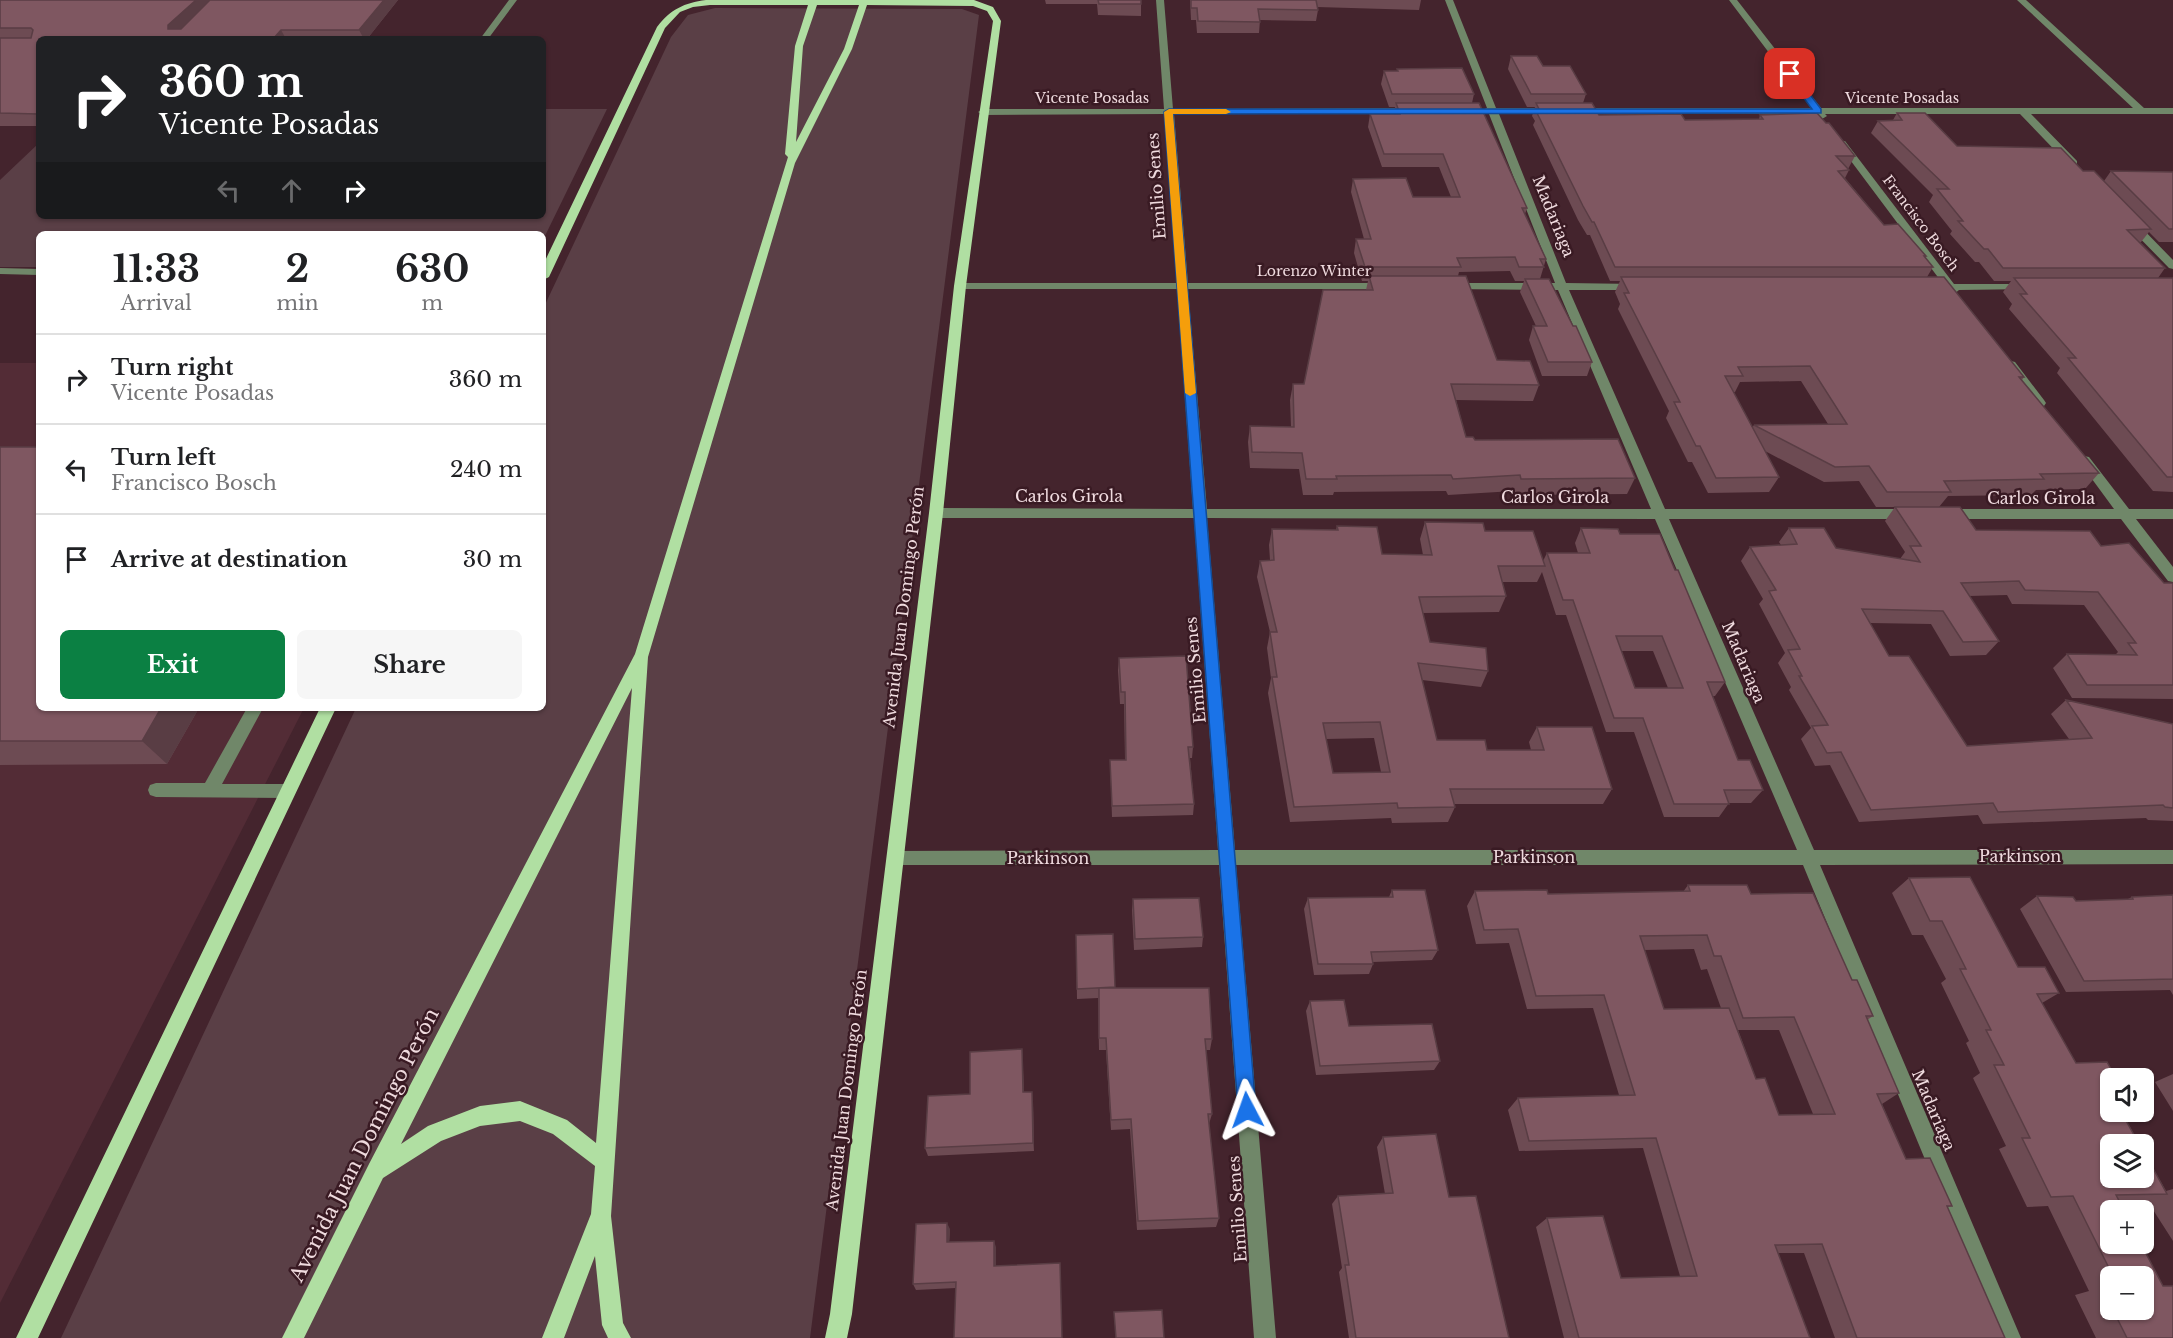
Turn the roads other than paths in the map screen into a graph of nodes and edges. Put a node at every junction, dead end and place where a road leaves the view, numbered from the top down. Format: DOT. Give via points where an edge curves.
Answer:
graph roads {
  1 [pos="513,0"];
  2 [pos="1160,0"];
  3 [pos="1449,0"];
  4 [pos="1733,0"];
  5 [pos="2021,0"];
  6 [pos="813,1"];
  7 [pos="865,1"];
  8 [pos="486,36"];
  9 [pos="1420,111"];
  10 [pos="1468,111"];
  11 [pos="1492,111"];
  12 [pos="1818,111"];
  13 [pos="2023,111"];
  14 [pos="2142,111"];
  15 [pos="2173,111"];
  16 [pos="983,112"];
  17 [pos="1169,112"];
  18 [pos="790,163"];
  19 [pos="2081,171"];
  20 [pos="2123,214"];
  21 [pos="2173,266"];
  22 [pos="0,271"];
  23 [pos="546,271"];
  24 [pos="36,272"];
  25 [pos="960,286"];
  26 [pos="1182,286"];
  27 [pos="1396,286"];
  28 [pos="1443,286"];
  29 [pos="1562,287"];
  30 [pos="1645,287"];
  31 [pos="1915,287"];
  32 [pos="2033,287"];
  33 [pos="1954,292"];
  34 [pos="2002,353"];
  35 [pos="2045,410"];
  36 [pos="2074,448"];
  37 [pos="936,513"];
  38 [pos="1200,513"];
  39 [pos="1661,514"];
  40 [pos="2125,514"];
  41 [pos="2173,514"];
  42 [pos="2173,577"];
  43 [pos="642,654"];
  44 [pos="253,711"];
  45 [pos="327,711"];
  46 [pos="156,790"];
  47 [pos="210,790"];
  48 [pos="287,791"];
  49 [pos="1808,856"];
  50 [pos="2173,857"];
  51 [pos="895,858"];
  52 [pos="1227,858"];
  53 [pos="604,1161"];
  54 [pos="376,1171"];
  55 [pos="601,1214"];
  56 [pos="27,1338"];
  57 [pos="293,1338"];
  58 [pos="553,1338"];
  59 [pos="620,1338"];
  60 [pos="836,1338"];
  61 [pos="1265,1338"];
  62 [pos="2010,1338"];
  1 -- 8 [label="street"];
  2 -- 17 [label="street, Emilio Senes"];
  3 -- 11 [label="street, Madariaga"];
  4 -- 12 [label="street, Francisco Bosch"];
  5 -- 14 [label="street"];
  6 -- 7 [label="main road"];
  6 -- 18 [label="main road, Avenida Juan Domingo Perón" via="800,46"];
  6 -- 23 [label="main road" via="710,2 674,10 661,27"];
  7 -- 16 [label="main road, Avenida Juan Domingo Perón" via="974,3 990,9 997,21"];
  7 -- 18 [label="main road, Avenida Juan Domingo Perón" via="848,49"];
  9 -- 17 [label="street, Vicente Posadas"];
  10 -- 11 [label="street, Vicente Posadas"];
  11 -- 12 [label="street, Vicente Posadas"];
  11 -- 29 [label="street, Madariaga"];
  12 -- 13 [label="street, Vicente Posadas"];
  12 -- 33 [label="street, Francisco Bosch"];
  13 -- 14 [label="street, Vicente Posadas"];
  13 -- 19 [label="street"];
  14 -- 15 [label="street, Vicente Posadas"];
  16 -- 17 [label="street, Vicente Posadas"];
  16 -- 25 [label="main road, Avenida Juan Domingo Perón"];
  17 -- 26 [label="street, Emilio Senes"];
  18 -- 43 [label="main road, Avenida Juan Domingo Perón"];
  20 -- 21 [label="street"];
  22 -- 24 [label="street"];
  25 -- 26 [label="street, Lorenzo Winter"];
  25 -- 37 [label="main road, Avenida Juan Domingo Perón"];
  26 -- 27 [label="street, Lorenzo Winter"];
  26 -- 38 [label="street, Emilio Senes"];
  28 -- 29 [label="street"];
  29 -- 30 [label="street"];
  29 -- 39 [label="street, Madariaga"];
  31 -- 33 [label="street"];
  32 -- 33 [label="street"];
  34 -- 35 [label="street"];
  36 -- 40 [label="street"];
  37 -- 38 [label="street, Carlos Girola"];
  37 -- 51 [label="main road, Avenida Juan Domingo Perón"];
  38 -- 39 [label="street, Carlos Girola"];
  38 -- 52 [label="street, Emilio Senes"];
  39 -- 40 [label="street, Carlos Girola"];
  39 -- 49 [label="street, Madariaga"];
  40 -- 41 [label="street, Carlos Girola"];
  40 -- 42 [label="street"];
  43 -- 53 [label="main road, Avenida Juan Domingo Perón"];
  43 -- 54 [label="main road, Avenida Juan Domingo Perón"];
  44 -- 47 [label="street"];
  45 -- 48 [label="main road"];
  46 -- 47 [label="street"];
  47 -- 48 [label="street"];
  48 -- 56 [label="main road"];
  49 -- 50 [label="street, Parkinson"];
  49 -- 52 [label="street, Parkinson"];
  49 -- 62 [label="street, Madariaga"];
  51 -- 52 [label="street, Parkinson"];
  51 -- 60 [label="main road, Avenida Juan Domingo Perón"];
  52 -- 61 [label="street, Emilio Senes"];
  53 -- 54 [label="main road" via="560,1127 520,1111 480,1116 435,1133"];
  53 -- 55 [label="main road, Avenida Juan Domingo Perón"];
  54 -- 57 [label="main road, Avenida Juan Domingo Perón"];
  55 -- 58 [label="main road, Avenida Juan Domingo Perón"];
  55 -- 59 [label="main road" via="613,1325"];
}
